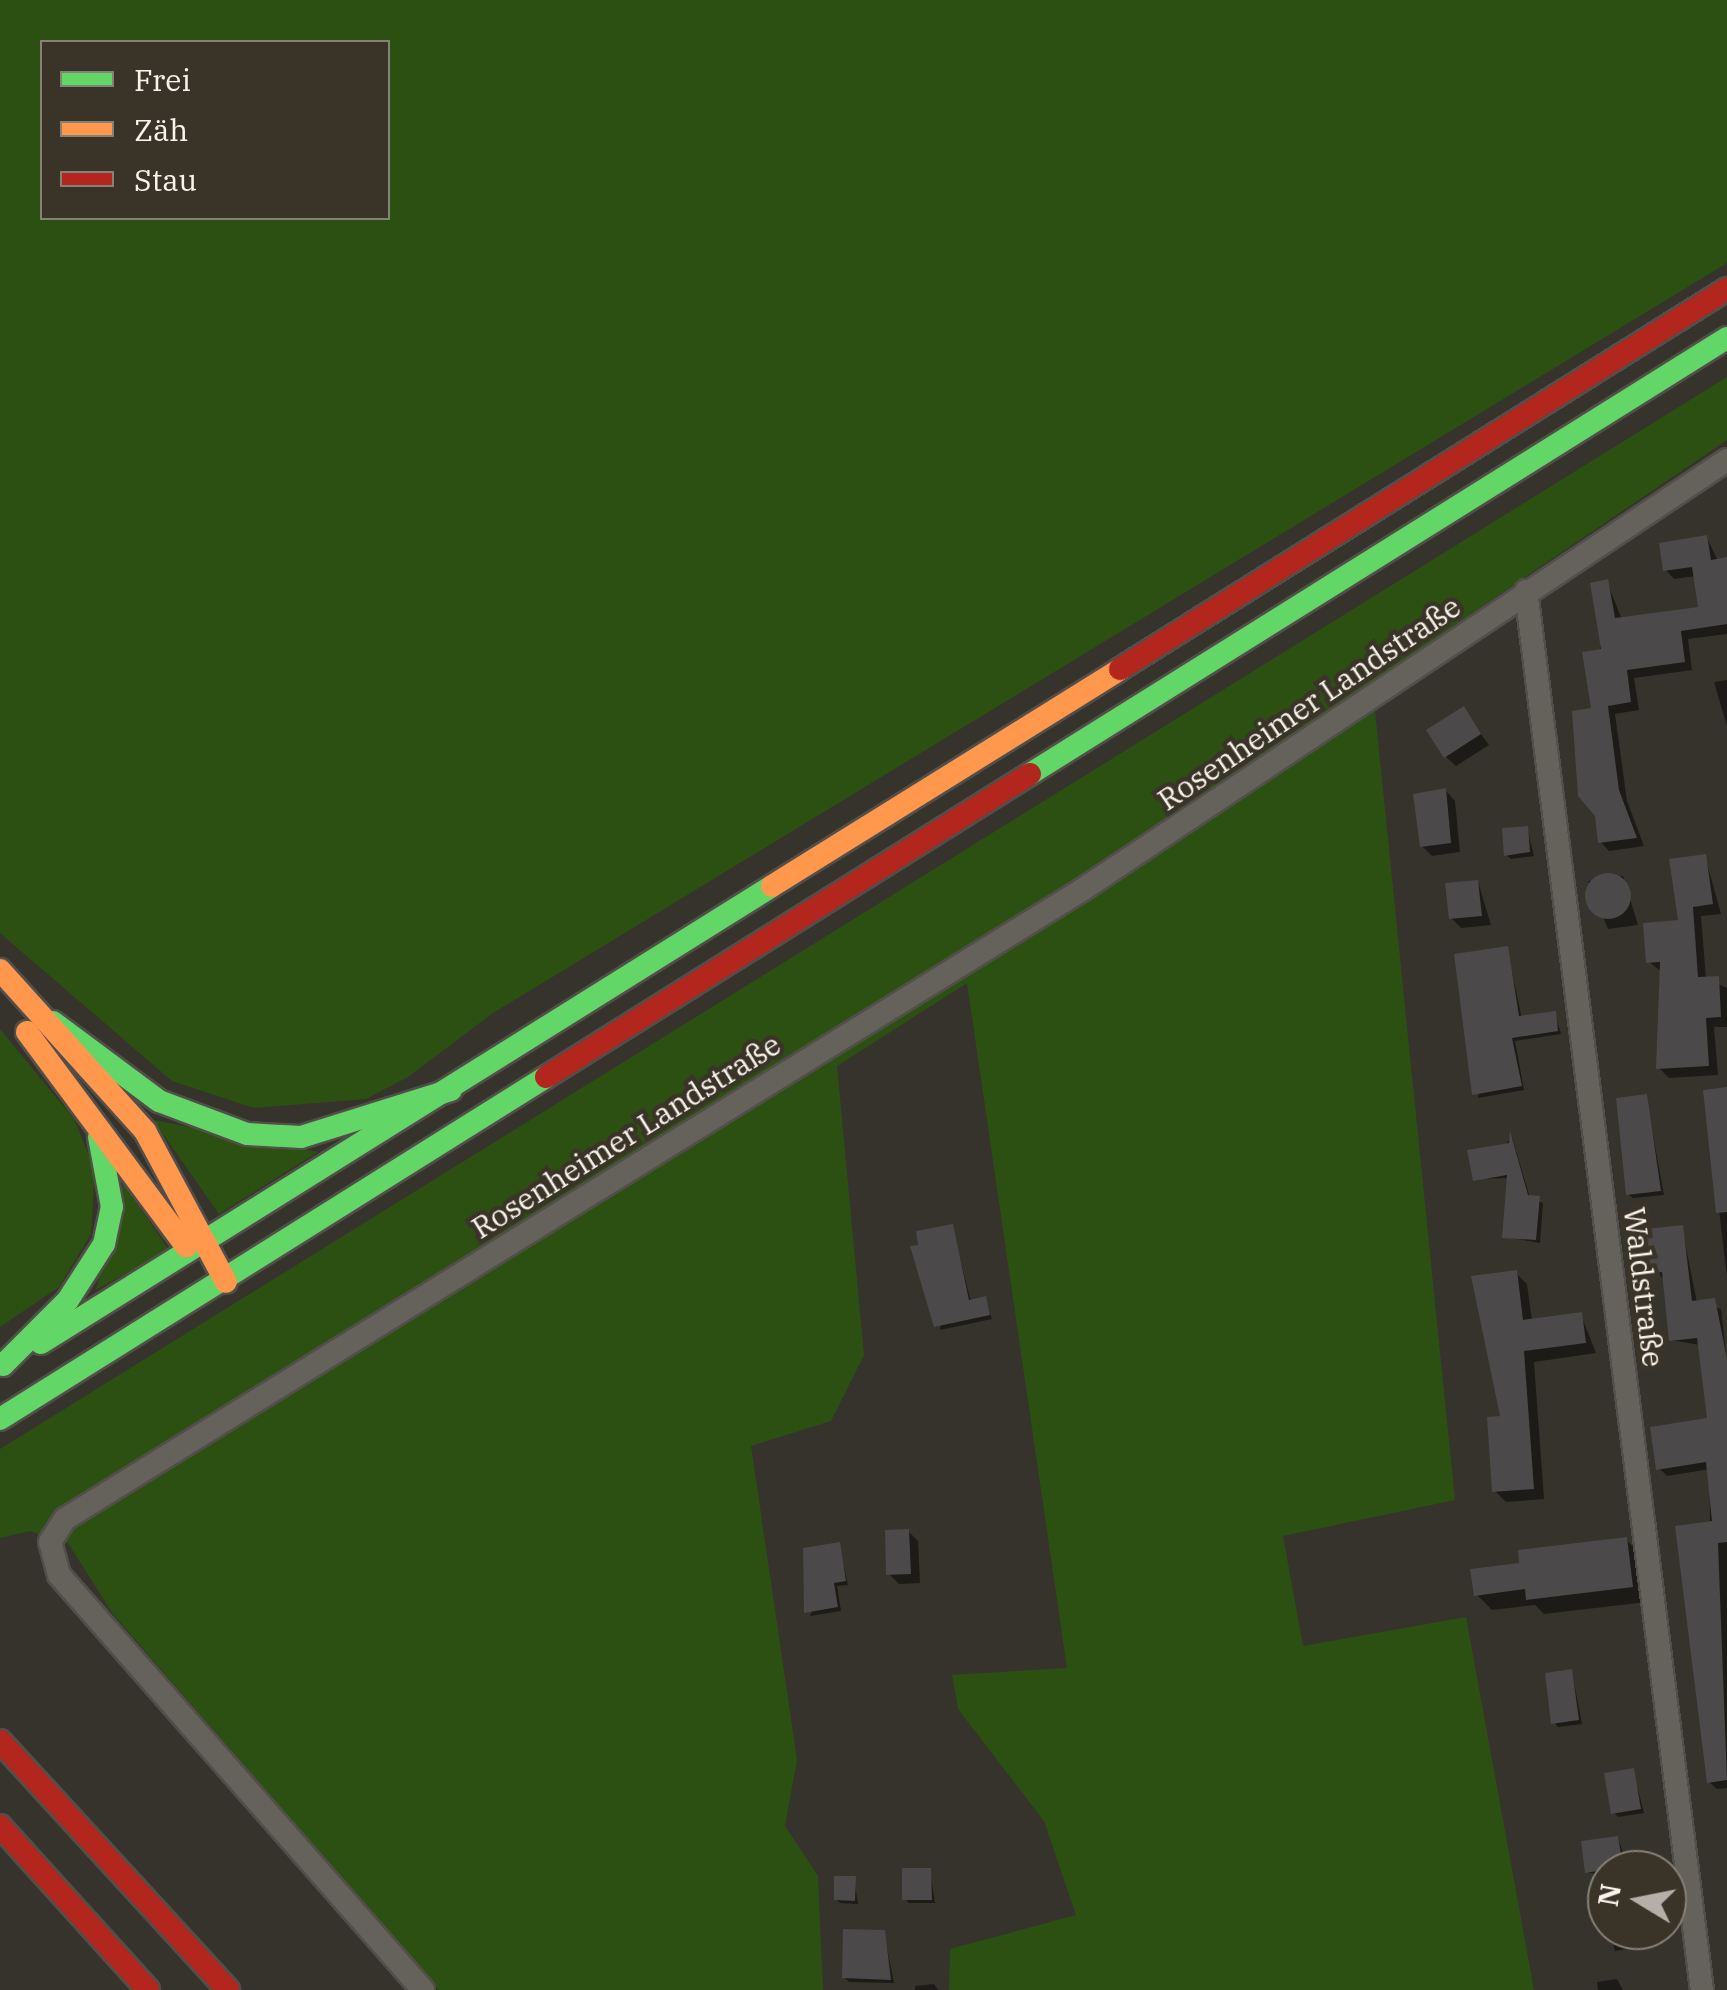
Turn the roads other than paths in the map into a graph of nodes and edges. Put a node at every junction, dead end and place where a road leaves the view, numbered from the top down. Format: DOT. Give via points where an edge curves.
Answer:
graph roads {
  1 [pos="1727,290"];
  2 [pos="1727,338"];
  3 [pos="1727,460"];
  4 [pos="1526,591"];
  5 [pos="0,970"];
  6 [pos="0,1005"];
  7 [pos="53,1022"];
  8 [pos="451,1090"];
  9 [pos="95,1119"];
  10 [pos="200,1246"];
  11 [pos="226,1282"];
  12 [pos="2,1366"];
  13 [pos="0,1419"];
  14 [pos="0,1740"];
  15 [pos="0,1826"];
  16 [pos="148,1990"];
  17 [pos="228,1990"];
  18 [pos="423,1990"];
  19 [pos="1702,1990"];
  1 -- 8 [label="main road"];
  2 -- 11 [label="main road"];
  3 -- 4 [label="street, Rosenheimer Landstraße"];
  4 -- 18 [label="street, Rosenheimer Landstraße" via="1082,890 66,1519 50,1542 59,1575"];
  4 -- 19 [label="street, Waldstraße"];
  5 -- 7 [label="main road"];
  6 -- 9 [label="main road"];
  7 -- 8 [label="main road" via="159,1100 246,1134 300,1137"];
  7 -- 10 [label="main road" via="145,1131"];
  8 -- 10 [label="main road"];
  9 -- 10 [label="main road"];
  9 -- 12 [label="main road" via="112,1207 104,1244 68,1300"];
  10 -- 11 [label="main road"];
  10 -- 12 [label="main road"];
  11 -- 13 [label="main road"];
  14 -- 17 [label="main road"];
  15 -- 16 [label="main road"];
}
